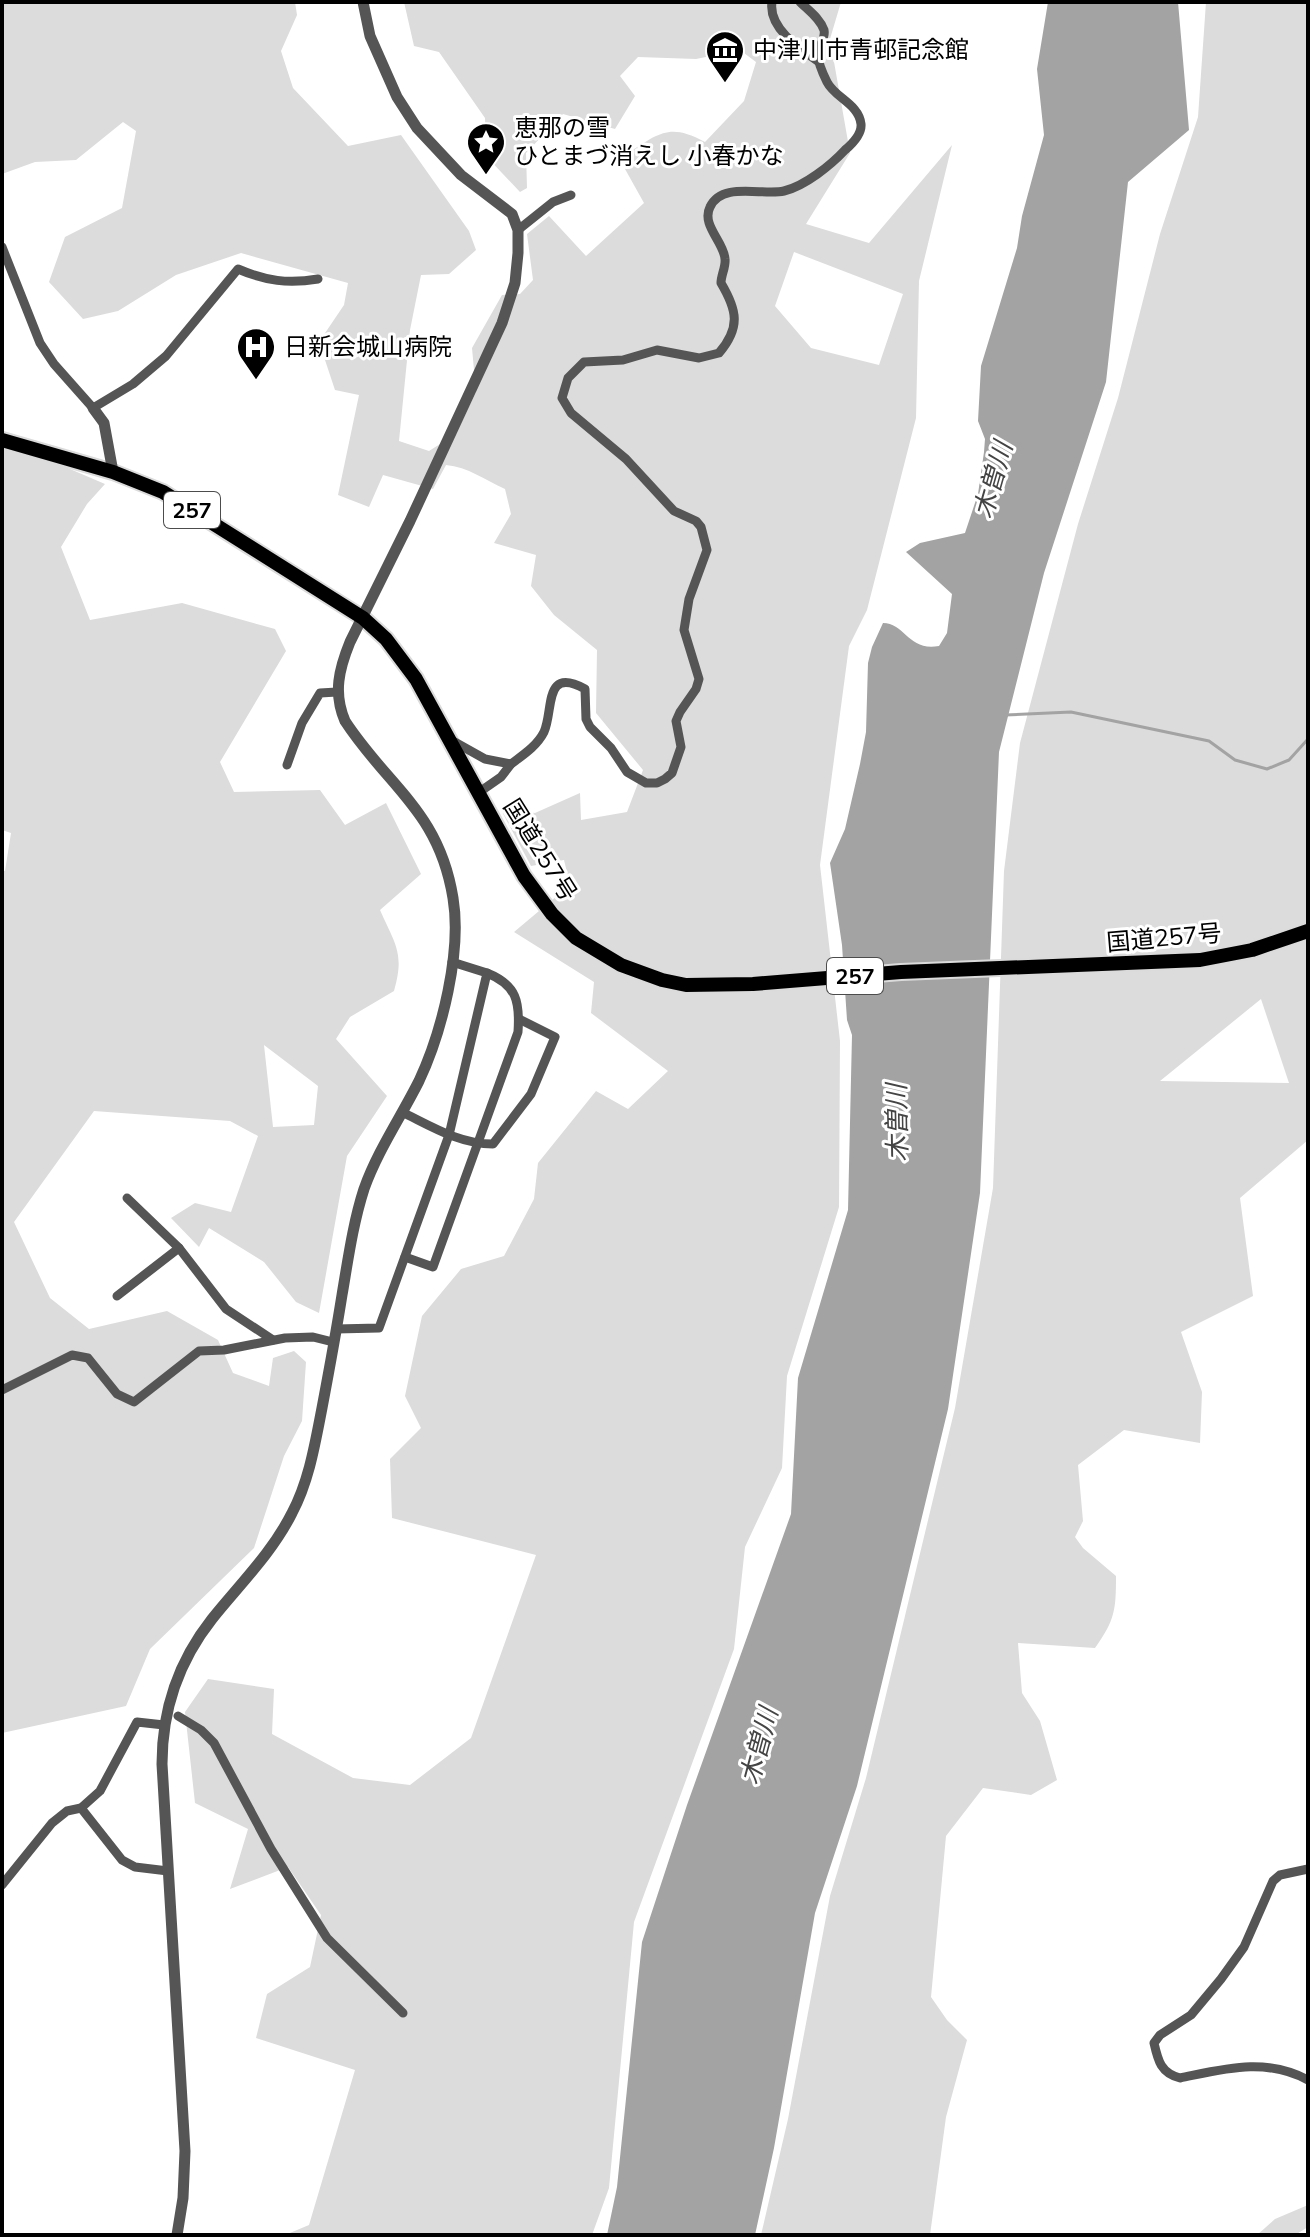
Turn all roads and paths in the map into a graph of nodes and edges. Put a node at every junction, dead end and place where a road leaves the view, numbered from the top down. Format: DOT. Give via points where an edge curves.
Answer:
graph roads {
  1 [pos="363,2"];
  2 [pos="772,2"];
  3 [pos="800,2"];
  4 [pos="819,62"];
  5 [pos="571,195"];
  6 [pos="518,230"];
  7 [pos="2,247"];
  8 [pos="318,279"];
  9 [pos="93,408"];
  10 [pos="2,440"];
  11 [pos="113,472"];
  12 [pos="363,618"];
  13 [pos="337,692"];
  14 [pos="448,738"];
  15 [pos="511,764"];
  16 [pos="287,765"];
  17 [pos="478,793"];
  18 [pos="1308,931"];
  19 [pos="452,962"];
  20 [pos="487,973"];
  21 [pos="519,1019"];
  22 [pos="402,1112"];
  23 [pos="449,1135"];
  24 [pos="477,1144"];
  25 [pos="127,1198"];
  26 [pos="179,1248"];
  27 [pos="405,1257"];
  28 [pos="117,1296"];
  29 [pos="336,1329"];
  30 [pos="273,1340"];
  31 [pos="333,1342"];
  32 [pos="2,1390"];
  33 [pos="178,1716"];
  34 [pos="164,1725"];
  35 [pos="81,1808"];
  36 [pos="1308,1869"];
  37 [pos="168,1871"];
  38 [pos="2,1885"];
  39 [pos="403,2013"];
  40 [pos="1308,2080"];
  41 [pos="177,2235"];
  1 -- 6 [label="street" via="379,60 417,128 461,175 512,214"];
  2 -- 4 [label="street" via="775,21"];
  3 -- 4 [label="street" via="825,33"];
  4 -- 15 [label="street" via="829,87 857,113 860,130 844,152 805,182 786,191 726,195 710,206 708,221 725,256 721,283 736,314 719,353 699,358 657,350 623,360 584,362 563,392 571,413 626,459 674,511 696,521 705,541 707,550 684,630 699,679 676,721 681,747 672,773 657,783 627,772 590,727 585,689 567,682 552,692 543,733"];
  5 -- 6 [label="street" via="553,202"];
  6 -- 12 [label="street" via="515,283 502,323"];
  7 -- 9 [label="street" via="40,343"];
  8 -- 9 [label="street" via="262,280 238,269 166,356"];
  9 -- 11 [label="street" via="104,423"];
  10 -- 11 [label="highway, 国道257号 / 257"];
  11 -- 12 [label="highway, 国道257号 / 257" via="163,492"];
  12 -- 13 [label="street" via="342,662"];
  12 -- 14 [label="highway, 国道257号 / 257" via="406,663"];
  13 -- 16 [label="street" via="320,693"];
  13 -- 19 [label="street" via="353,734 423,816 437,842 454,900"];
  14 -- 15 [label="street" via="485,759"];
  14 -- 17 [label="highway, 国道257号 / 257"];
  15 -- 17 [label="street"];
  17 -- 18 [label="highway, 国道257号 / 257" via="539,899 576,938 629,969 686,985 1145,964 1213,958"];
  19 -- 20 [label="street"];
  19 -- 22 [label="street" via="433,1046"];
  20 -- 21 [label="street" via="502,979 517,997"];
  20 -- 23 [label="street"];
  21 -- 24 [label="street"];
  21 -- 24 [label="street" via="555,1037 531,1094 493,1144"];
  22 -- 23 [label="street"];
  22 -- 29 [label="street" via="364,1190"];
  23 -- 24 [label="street"];
  23 -- 27 [label="street"];
  24 -- 27 [label="street" via="433,1267"];
  25 -- 26 [label="street"];
  26 -- 28 [label="street"];
  26 -- 30 [label="street" via="226,1309"];
  27 -- 29 [label="street" via="379,1328"];
  29 -- 31 [label="street"];
  30 -- 31 [label="street" via="313,1337"];
  30 -- 32 [label="street" via="199,1351 134,1402 117,1394 82,1355 72,1355"];
  31 -- 34 [label="street" via="311,1463 294,1509 270,1550 186,1658"];
  33 -- 39 [label="street" via="214,1743 327,1938"];
  34 -- 35 [label="street" via="137,1722 100,1791"];
  34 -- 37 [label="street"];
  35 -- 37 [label="street" via="122,1860"];
  35 -- 38 [label="street" via="52,1823"];
  36 -- 40 [label="street" via="1273,1881 1244,1947 1221,1979 1191,2015 1154,2043 1157,2058 1170,2075 1180,2078 1246,2065"];
  37 -- 41 [label="street" via="185,2151"];
}
